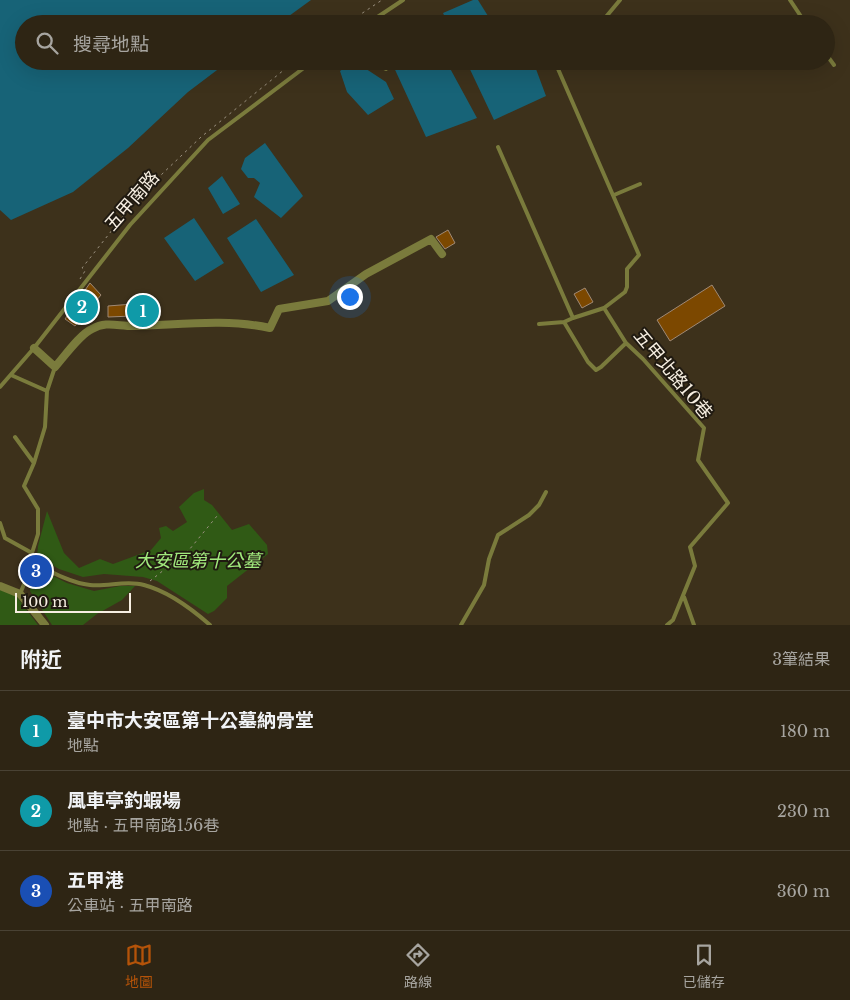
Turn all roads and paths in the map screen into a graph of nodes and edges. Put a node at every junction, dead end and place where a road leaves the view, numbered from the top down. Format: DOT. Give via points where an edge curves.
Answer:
graph roads {
  1 [pos="382,0"];
  2 [pos="403,0"];
  3 [pos="620,0"];
  4 [pos="790,0"];
  5 [pos="360,15"];
  6 [pos="380,15"];
  7 [pos="608,15"];
  8 [pos="800,15"];
  9 [pos="301,70"];
  10 [pos="559,70"];
  11 [pos="498,146"];
  12 [pos="640,184"];
  13 [pos="614,195"];
  14 [pos="442,254"];
  15 [pos="604,308"];
  16 [pos="573,318"];
  17 [pos="564,322"];
  18 [pos="539,324"];
  19 [pos="626,343"];
  20 [pos="34,348"];
  21 [pos="55,367"];
  22 [pos="11,375"];
  23 [pos="0,387"];
  24 [pos="47,391"];
  25 [pos="15,437"];
  26 [pos="34,463"];
  27 [pos="546,492"];
  28 [pos="218,516"];
  29 [pos="0,523"];
  30 [pos="6,538"];
  31 [pos="0,541"];
  32 [pos="32,553"];
  33 [pos="33,562"];
  34 [pos="145,585"];
  35 [pos="0,586"];
  36 [pos="20,594"];
  37 [pos="684,597"];
  38 [pos="44,625"];
  39 [pos="210,625"];
  40 [pos="462,625"];
  41 [pos="667,625"];
  42 [pos="694,625"];
  1 -- 5 [label="path"];
  2 -- 6 [label="lane"];
  3 -- 7 [label="lane"];
  4 -- 8 [label="lane"];
  9 -- 20 [label="lane, 五甲南路" via="208,140 130,225"];
  10 -- 13 [label="lane"];
  11 -- 16 [label="lane"];
  12 -- 13 [label="lane"];
  13 -- 15 [label="lane" via="639,255 627,269 625,292"];
  14 -- 21 [label="street" via="431,239 366,274 328,301 279,309 270,328 194,323 130,326 106,323 90,329"];
  15 -- 16 [label="lane"];
  15 -- 19 [label="lane, 五甲北路10巷"];
  16 -- 17 [label="lane"];
  17 -- 18 [label="lane"];
  17 -- 19 [label="lane" via="596,370"];
  19 -- 37 [label="lane, 五甲北路10巷" via="704,428 698,460 728,503 690,547 695,566"];
  20 -- 21 [label="street"];
  20 -- 22 [label="lane, 五甲南路"];
  21 -- 24 [label="lane"];
  22 -- 23 [label="lane, 五甲南路"];
  22 -- 24 [label="lane"];
  24 -- 26 [label="lane" via="45,427"];
  25 -- 26 [label="lane"];
  26 -- 32 [label="lane" via="24,486 38,509 38,534"];
  27 -- 40 [label="lane" via="529,515 498,535 484,585"];
  28 -- 34 [label="path" via="189,550"];
  29 -- 30 [label="lane"];
  30 -- 31 [label="lane"];
  30 -- 32 [label="lane"];
  32 -- 33 [label="lane"];
  33 -- 34 [label="lane" via="75,582"];
  33 -- 36 [label="lane"];
  34 -- 39 [label="lane" via="176,600"];
  35 -- 36 [label="street"];
  36 -- 38 [label="street"];
  37 -- 41 [label="lane, 五甲北路10巷" via="673,620"];
  37 -- 42 [label="lane"];
}
